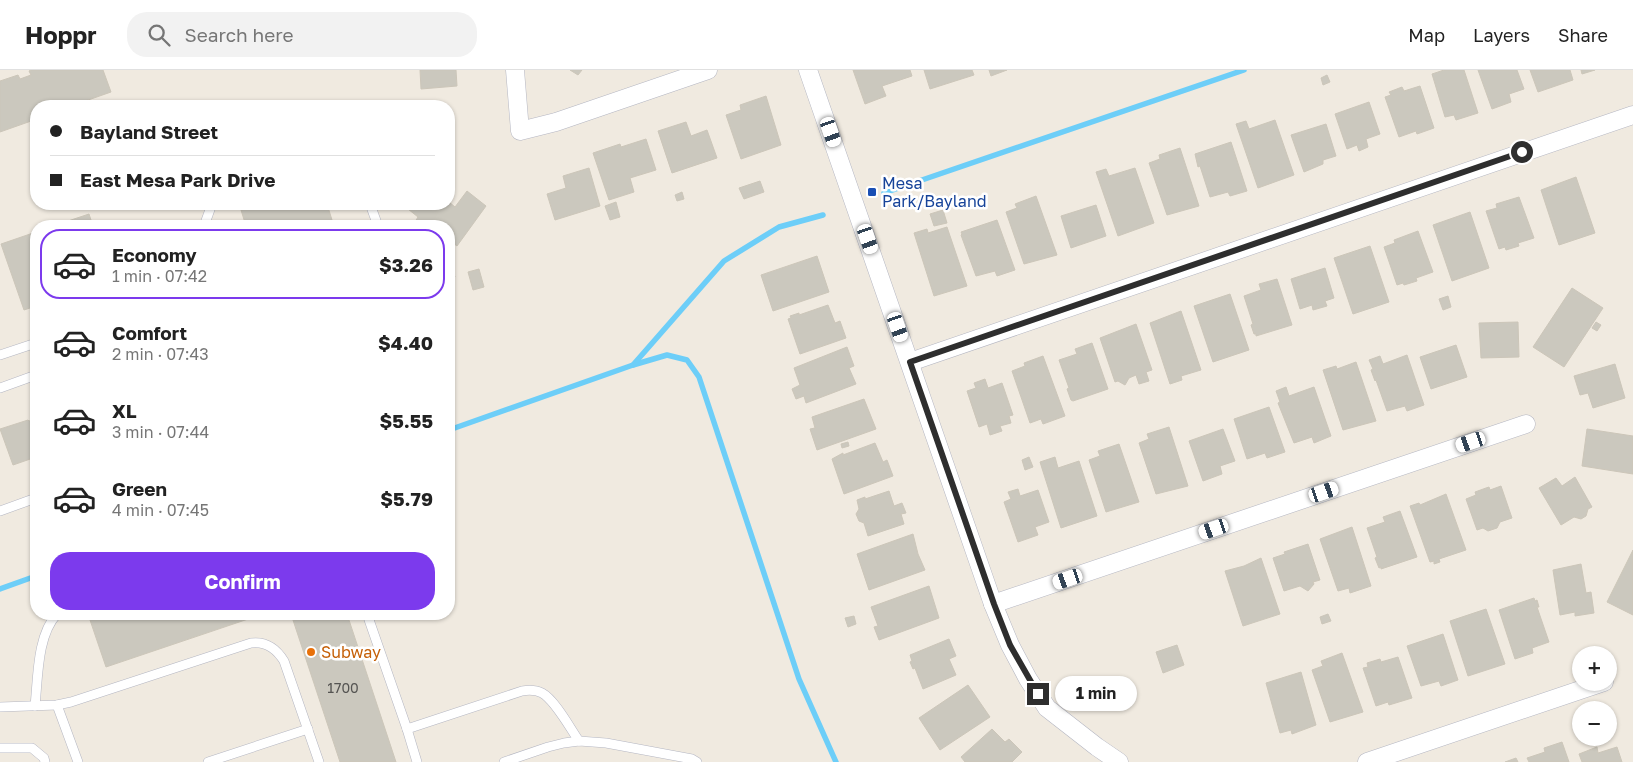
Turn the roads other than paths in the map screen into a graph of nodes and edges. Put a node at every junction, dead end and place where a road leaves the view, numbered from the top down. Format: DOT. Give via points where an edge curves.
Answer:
graph roads {
  1 [pos="515,70"];
  2 [pos="708,70"];
  3 [pos="808,70"];
  4 [pos="1633,115"];
  5 [pos="30,345"];
  6 [pos="1,352"];
  7 [pos="910,362"];
  8 [pos="30,377"];
  9 [pos="0,388"];
  10 [pos="1526,424"];
  11 [pos="30,500"];
  12 [pos="0,511"];
  13 [pos="994,604"];
  14 [pos="51,620"];
  15 [pos="369,620"];
  16 [pos="1579,691"];
  17 [pos="57,705"];
  18 [pos="35,706"];
  19 [pos="0,707"];
  20 [pos="308,729"];
  21 [pos="407,729"];
  22 [pos="579,741"];
  23 [pos="0,748"];
  24 [pos="45,762"];
  25 [pos="78,762"];
  26 [pos="208,762"];
  27 [pos="319,762"];
  28 [pos="418,762"];
  29 [pos="504,762"];
  30 [pos="697,762"];
  31 [pos="1120,762"];
  32 [pos="1368,762"];
  1 -- 2 [label="street" via="520,131 556,122"];
  3 -- 7 [label="street"];
  4 -- 7 [label="street"];
  5 -- 6 [label="lane"];
  7 -- 13 [label="street"];
  8 -- 9 [label="lane"];
  10 -- 13 [label="street"];
  11 -- 12 [label="lane"];
  13 -- 31 [label="street" via="1010,645 1047,708"];
  14 -- 18 [label="lane" via="43,642"];
  15 -- 21 [label="lane"];
  16 -- 32 [label="street"];
  17 -- 18 [label="lane"];
  17 -- 20 [label="lane" via="259,642 274,648 284,661"];
  17 -- 25 [label="lane"];
  18 -- 19 [label="lane"];
  20 -- 26 [label="lane"];
  20 -- 27 [label="lane"];
  21 -- 22 [label="lane" via="532,690 551,701"];
  21 -- 28 [label="lane"];
  22 -- 29 [label="lane" via="548,747"];
  22 -- 30 [label="lane" via="606,743"];
  23 -- 24 [label="lane" via="32,748"];
}
